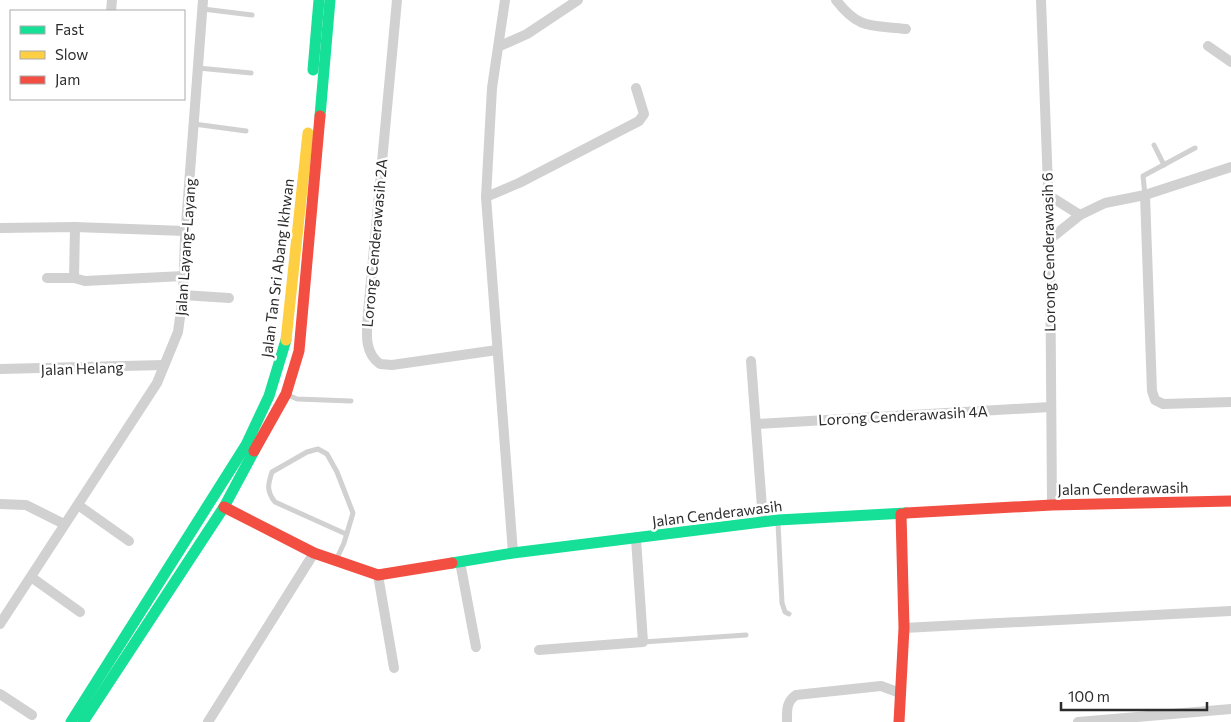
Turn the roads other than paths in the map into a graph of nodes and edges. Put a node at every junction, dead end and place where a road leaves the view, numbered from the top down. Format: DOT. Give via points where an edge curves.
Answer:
graph roads {
  1 [pos="319,0"];
  2 [pos="330,0"];
  3 [pos="397,0"];
  4 [pos="505,0"];
  5 [pos="578,0"];
  6 [pos="836,0"];
  7 [pos="1041,0"];
  8 [pos="203,5"];
  9 [pos="252,16"];
  10 [pos="906,30"];
  11 [pos="500,46"];
  12 [pos="1208,46"];
  13 [pos="1231,62"];
  14 [pos="198,68"];
  15 [pos="251,74"];
  16 [pos="636,88"];
  17 [pos="194,124"];
  18 [pos="246,131"];
  19 [pos="1154,145"];
  20 [pos="1195,148"];
  21 [pos="1164,164"];
  22 [pos="1231,167"];
  23 [pos="1048,195"];
  24 [pos="1145,195"];
  25 [pos="486,197"];
  26 [pos="1080,215"];
  27 [pos="75,227"];
  28 [pos="0,228"];
  29 [pos="185,231"];
  30 [pos="1050,239"];
  31 [pos="183,276"];
  32 [pos="47,278"];
  33 [pos="74,278"];
  34 [pos="183,296"];
  35 [pos="229,298"];
  36 [pos="497,350"];
  37 [pos="751,361"];
  38 [pos="164,365"];
  39 [pos="0,369"];
  40 [pos="286,394"];
  41 [pos="351,402"];
  42 [pos="1231,402"];
  43 [pos="1050,407"];
  44 [pos="756,424"];
  45 [pos="1231,501"];
  46 [pos="0,504"];
  47 [pos="78,505"];
  48 [pos="1052,505"];
  49 [pos="224,507"];
  50 [pos="901,514"];
  51 [pos="778,520"];
  52 [pos="763,521"];
  53 [pos="64,524"];
  54 [pos="346,534"];
  55 [pos="636,539"];
  56 [pos="129,541"];
  57 [pos="314,553"];
  58 [pos="513,553"];
  59 [pos="336,561"];
  60 [pos="460,562"];
  61 [pos="378,575"];
  62 [pos="32,577"];
  63 [pos="1231,611"];
  64 [pos="80,612"];
  65 [pos="789,614"];
  66 [pos="0,624"];
  67 [pos="904,628"];
  68 [pos="746,634"];
  69 [pos="644,642"];
  70 [pos="476,647"];
  71 [pos="539,650"];
  72 [pos="394,668"];
  73 [pos="900,693"];
  74 [pos="0,694"];
  75 [pos="1231,709"];
  76 [pos="32,715"];
  77 [pos="1116,721"];
  78 [pos="71,722"];
  79 [pos="83,722"];
  80 [pos="208,722"];
  81 [pos="786,722"];
  82 [pos="899,722"];
  83 [pos="1078,722"];
  1 -- 78 [label="street, Jalan Tan Sri Abang Ikhwan" via="309,124 280,368 252,434"];
  2 -- 40 [label="street, Jalan Tan Sri Abang Ikhwan" via="299,351"];
  3 -- 36 [label="street, Lorong Cenderawasih 2A" via="368,313 369,351 380,364 392,365"];
  4 -- 11 [label="street"];
  5 -- 11 [label="street" via="527,34"];
  6 -- 10 [label="street" via="859,24"];
  7 -- 23 [label="street, Lorong Cenderawasih 6"];
  8 -- 9 [label="lane"];
  8 -- 14 [label="street, Jalan Layang-Layang"];
  11 -- 25 [label="street" via="492,88"];
  12 -- 13 [label="street"];
  14 -- 15 [label="lane"];
  14 -- 17 [label="street, Jalan Layang-Layang"];
  16 -- 25 [label="street" via="644,114 639,121"];
  17 -- 18 [label="lane"];
  17 -- 29 [label="street, Jalan Layang-Layang"];
  19 -- 21 [label="lane"];
  20 -- 21 [label="lane"];
  21 -- 24 [label="lane" via="1143,176"];
  22 -- 24 [label="street"];
  23 -- 26 [label="street"];
  23 -- 30 [label="street, Lorong Cenderawasih 6"];
  24 -- 26 [label="street" via="1105,203"];
  24 -- 42 [label="street" via="1155,400 1163,404"];
  25 -- 36 [label="street"];
  26 -- 30 [label="street"];
  27 -- 28 [label="street"];
  27 -- 29 [label="street"];
  27 -- 33 [label="street"];
  29 -- 31 [label="street, Jalan Layang-Layang"];
  30 -- 43 [label="street, Lorong Cenderawasih 6"];
  31 -- 33 [label="street" via="85,282"];
  31 -- 34 [label="street, Jalan Layang-Layang"];
  32 -- 33 [label="street"];
  34 -- 35 [label="street"];
  34 -- 38 [label="street, Jalan Layang-Layang" via="178,332"];
  36 -- 58 [label="street"];
  37 -- 44 [label="street"];
  38 -- 39 [label="street, Jalan Helang"];
  38 -- 47 [label="street, Jalan Layang-Layang" via="157,383"];
  40 -- 41 [label="lane" via="297,399"];
  40 -- 49 [label="street, Jalan Tan Sri Abang Ikhwan"];
  43 -- 44 [label="street, Lorong Cenderawasih 4A"];
  43 -- 48 [label="street, Lorong Cenderawasih 6"];
  44 -- 52 [label="street"];
  45 -- 48 [label="street, Jalan Cenderawasih"];
  46 -- 53 [label="street" via="26,505"];
  47 -- 53 [label="street, Jalan Layang-Layang"];
  47 -- 56 [label="street"];
  48 -- 50 [label="street, Jalan Cenderawasih"];
  49 -- 57 [label="street, Jalan Cenderawasih"];
  49 -- 79 [label="street"];
  50 -- 51 [label="street, Jalan Cenderawasih"];
  50 -- 67 [label="street"];
  51 -- 52 [label="street, Jalan Cenderawasih"];
  51 -- 65 [label="lane" via="782,603"];
  52 -- 55 [label="street, Jalan Cenderawasih"];
  53 -- 62 [label="street, Jalan Layang-Layang"];
  54 -- 54 [label="lane" via="353,513 327,454 318,450 307,452 272,472 269,494 275,502"];
  54 -- 59 [label="lane"];
  55 -- 58 [label="street, Jalan Cenderawasih"];
  55 -- 69 [label="street"];
  57 -- 59 [label="street, Jalan Cenderawasih"];
  57 -- 80 [label="street"];
  58 -- 60 [label="street, Jalan Cenderawasih"];
  59 -- 61 [label="street, Jalan Cenderawasih"];
  60 -- 61 [label="street, Jalan Cenderawasih"];
  60 -- 70 [label="street"];
  61 -- 72 [label="street"];
  62 -- 64 [label="street"];
  62 -- 66 [label="street, Jalan Layang-Layang"];
  63 -- 67 [label="street"];
  67 -- 73 [label="street"];
  68 -- 69 [label="lane"];
  69 -- 71 [label="street"];
  73 -- 81 [label="street" via="881,686 796,695 787,707"];
  73 -- 82 [label="street"];
  74 -- 76 [label="street"];
  75 -- 77 [label="street"];
  77 -- 83 [label="street"];
}
